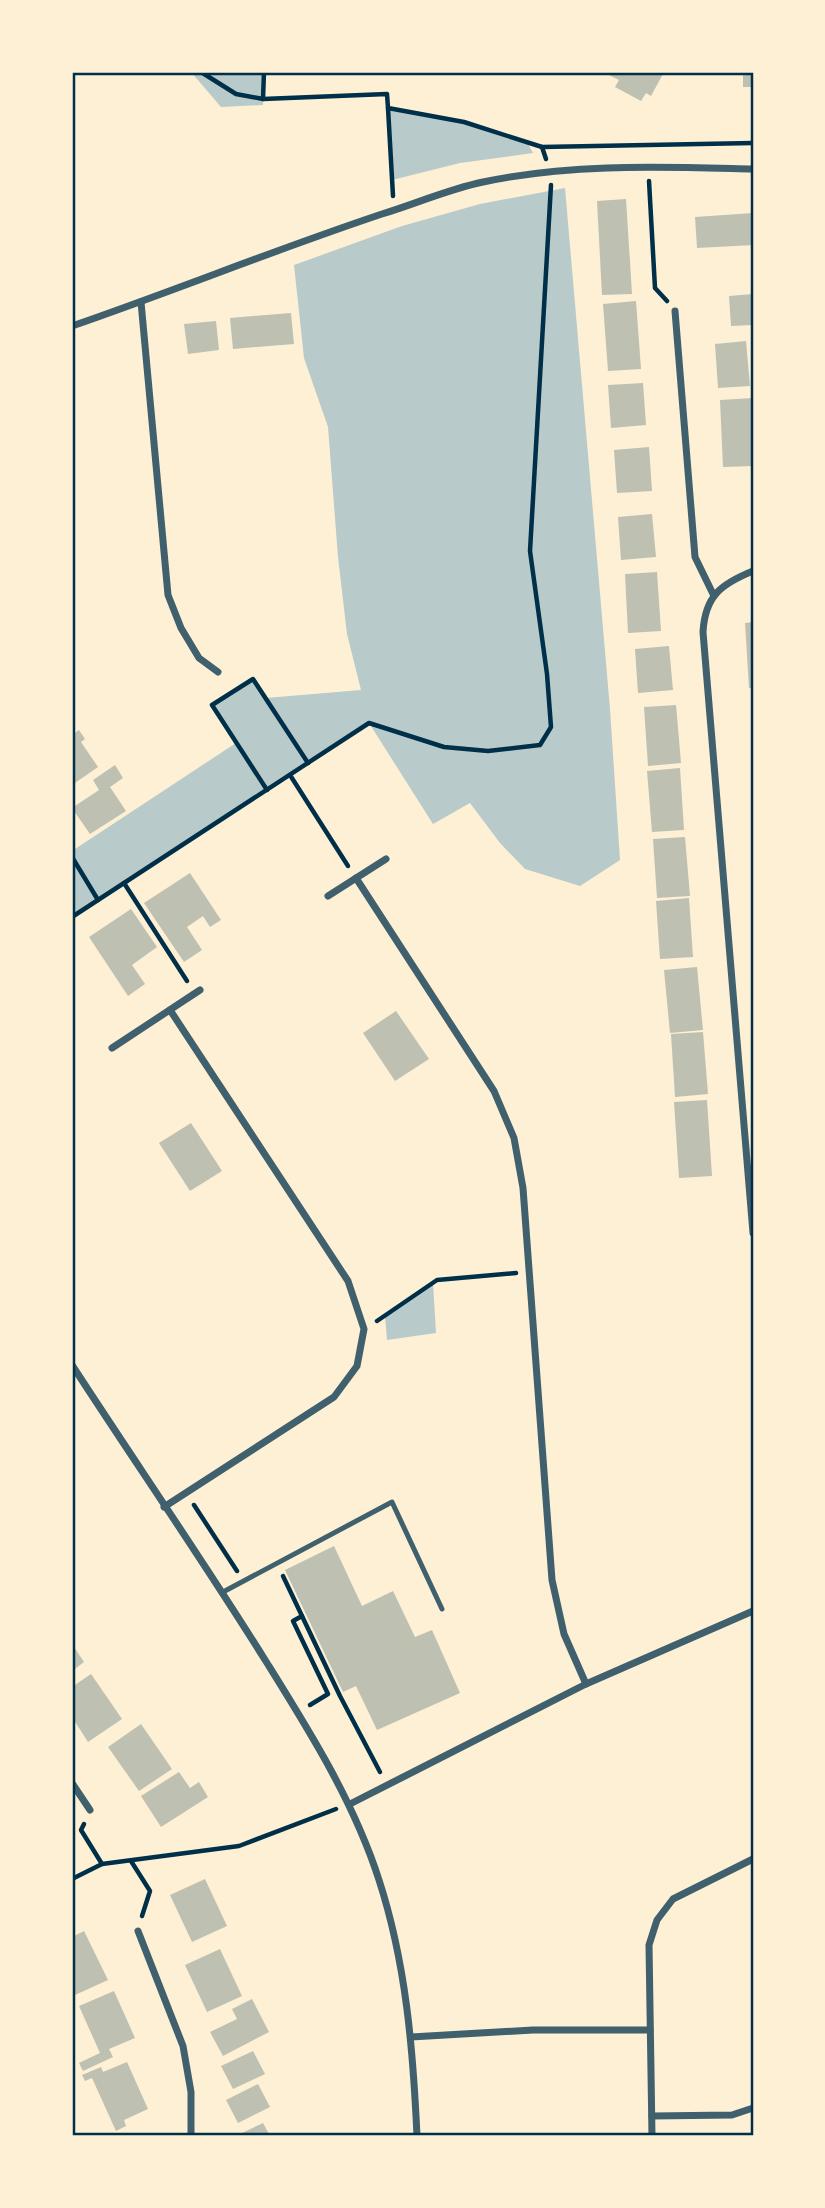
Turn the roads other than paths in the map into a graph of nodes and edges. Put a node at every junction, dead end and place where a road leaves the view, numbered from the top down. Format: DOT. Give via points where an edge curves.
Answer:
graph roads {
  1 [pos="753,169"];
  2 [pos="141,302"];
  3 [pos="675,311"];
  4 [pos="72,326"];
  5 [pos="753,571"];
  6 [pos="714,596"];
  7 [pos="218,672"];
  8 [pos="386,859"];
  9 [pos="355,878"];
  10 [pos="328,896"];
  11 [pos="198,992"];
  12 [pos="170,1010"];
  13 [pos="112,1048"];
  14 [pos="753,1233"];
  15 [pos="72,1366"];
  16 [pos="164,1507"];
  17 [pos="223,1592"];
  18 [pos="442,1609"];
  19 [pos="753,1611"];
  20 [pos="586,1684"];
  21 [pos="72,1783"];
  22 [pos="350,1804"];
  23 [pos="90,1810"];
  24 [pos="753,1859"];
  25 [pos="138,1931"];
  26 [pos="650,2030"];
  27 [pos="411,2037"];
  28 [pos="753,2108"];
  29 [pos="652,2116"];
  30 [pos="191,2136"];
  31 [pos="416,2136"];
  32 [pos="652,2136"];
  1 -- 2 [label="street" via="649,166 549,170 481,182 289,245"];
  2 -- 4 [label="street"];
  2 -- 7 [label="street" via="168,594 199,658"];
  3 -- 6 [label="street" via="695,558"];
  5 -- 6 [label="street" via="730,581"];
  6 -- 14 [label="street" via="704,612 703,632"];
  8 -- 9 [label="street"];
  9 -- 10 [label="street"];
  9 -- 20 [label="street" via="494,1091 514,1138 523,1188 552,1580 564,1634"];
  11 -- 12 [label="street"];
  12 -- 13 [label="street"];
  12 -- 16 [label="street" via="348,1281 364,1329 357,1366 334,1397"];
  15 -- 16 [label="street"];
  16 -- 17 [label="street"];
  17 -- 18 [label="lane" via="392,1502"];
  17 -- 22 [label="street"];
  19 -- 20 [label="street"];
  20 -- 22 [label="street"];
  21 -- 23 [label="street"];
  22 -- 27 [label="street" via="379,1879 399,1952"];
  24 -- 26 [label="street" via="673,1899 657,1920 649,1945"];
  25 -- 30 [label="street" via="183,2046 191,2092"];
  26 -- 27 [label="street"];
  26 -- 29 [label="street"];
  27 -- 31 [label="street"];
  28 -- 29 [label="street" via="732,2115"];
  29 -- 32 [label="street"];
}
